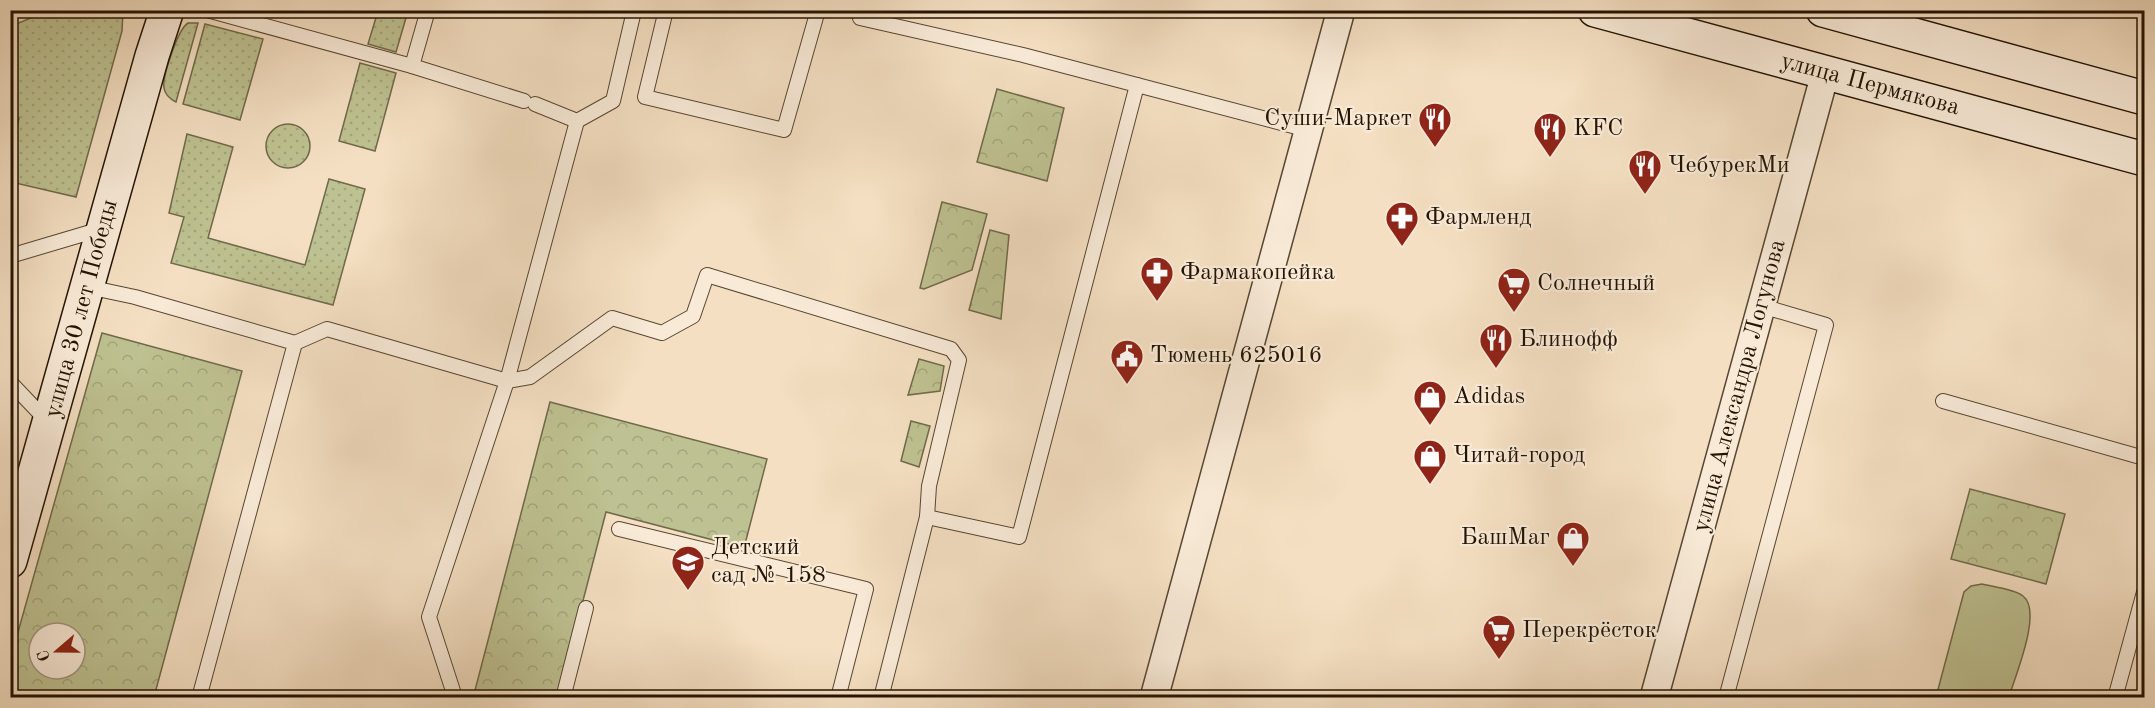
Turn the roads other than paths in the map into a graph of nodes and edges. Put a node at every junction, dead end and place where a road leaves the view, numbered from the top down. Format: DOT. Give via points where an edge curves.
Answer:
graph roads {
  1 [pos="157,10"];
  2 [pos="167,10"];
  3 [pos="207,10"];
  4 [pos="428,10"];
  5 [pos="666,10"];
  6 [pos="818,10"];
  7 [pos="1341,10"];
  8 [pos="1595,10"];
  9 [pos="1823,10"];
  10 [pos="634,11"];
  11 [pos="860,18"];
  12 [pos="152,56"];
  13 [pos="412,66"];
  14 [pos="1825,74"];
  15 [pos="1137,85"];
  16 [pos="2145,98"];
  17 [pos="577,121"];
  18 [pos="1308,130"];
  19 [pos="2145,159"];
  20 [pos="103,229"];
  21 [pos="10,256"];
  22 [pos="88,287"];
  23 [pos="1762,306"];
  24 [pos="295,343"];
  25 [pos="507,381"];
  26 [pos="10,382"];
  27 [pos="1943,401"];
  28 [pos="50,425"];
  29 [pos="2145,458"];
  30 [pos="927,517"];
  31 [pos="620,529"];
  32 [pos="10,561"];
  33 [pos="2145,592"];
  34 [pos="586,608"];
  35 [pos="199,698"];
  36 [pos="453,698"];
  37 [pos="563,698"];
  38 [pos="838,698"];
  39 [pos="881,698"];
  40 [pos="1154,698"];
  41 [pos="1654,698"];
  42 [pos="1726,698"];
  43 [pos="2115,698"];
  1 -- 12 [label="main road"];
  2 -- 12 [label="main road"];
  3 -- 13 [label="lane"];
  4 -- 13 [label="lane"];
  5 -- 6 [label="lane" via="645,97 784,130"];
  7 -- 18 [label="street"];
  8 -- 14 [label="main road, улица Пермякова"];
  9 -- 16 [label="main road"];
  10 -- 17 [label="lane" via="613,101"];
  11 -- 15 [label="lane"];
  12 -- 20 [label="main road, улица 30 лет Победы"];
  13 -- 17 [label="lane"];
  14 -- 19 [label="main road, улица Пермякова"];
  14 -- 23 [label="street, улица Александра Логунова"];
  15 -- 18 [label="lane"];
  15 -- 30 [label="lane" via="1019,537"];
  17 -- 25 [label="lane"];
  18 -- 40 [label="street"];
  20 -- 21 [label="lane"];
  20 -- 22 [label="main road, улица 30 лет Победы"];
  22 -- 24 [label="lane"];
  22 -- 28 [label="main road, улица 30 лет Победы"];
  23 -- 41 [label="street, улица Александра Логунова"];
  23 -- 42 [label="lane" via="1826,325"];
  24 -- 25 [label="lane" via="327,329"];
  24 -- 35 [label="lane"];
  25 -- 30 [label="lane" via="530,377 612,318 662,333 693,316 707,275 951,349 958,360 929,486"];
  25 -- 36 [label="lane" via="429,616"];
  26 -- 28 [label="lane"];
  27 -- 29 [label="lane"];
  28 -- 32 [label="main road, улица 30 лет Победы"];
  30 -- 39 [label="lane"];
  31 -- 38 [label="lane" via="866,589"];
  33 -- 43 [label="lane"];
  34 -- 37 [label="lane"];
}
